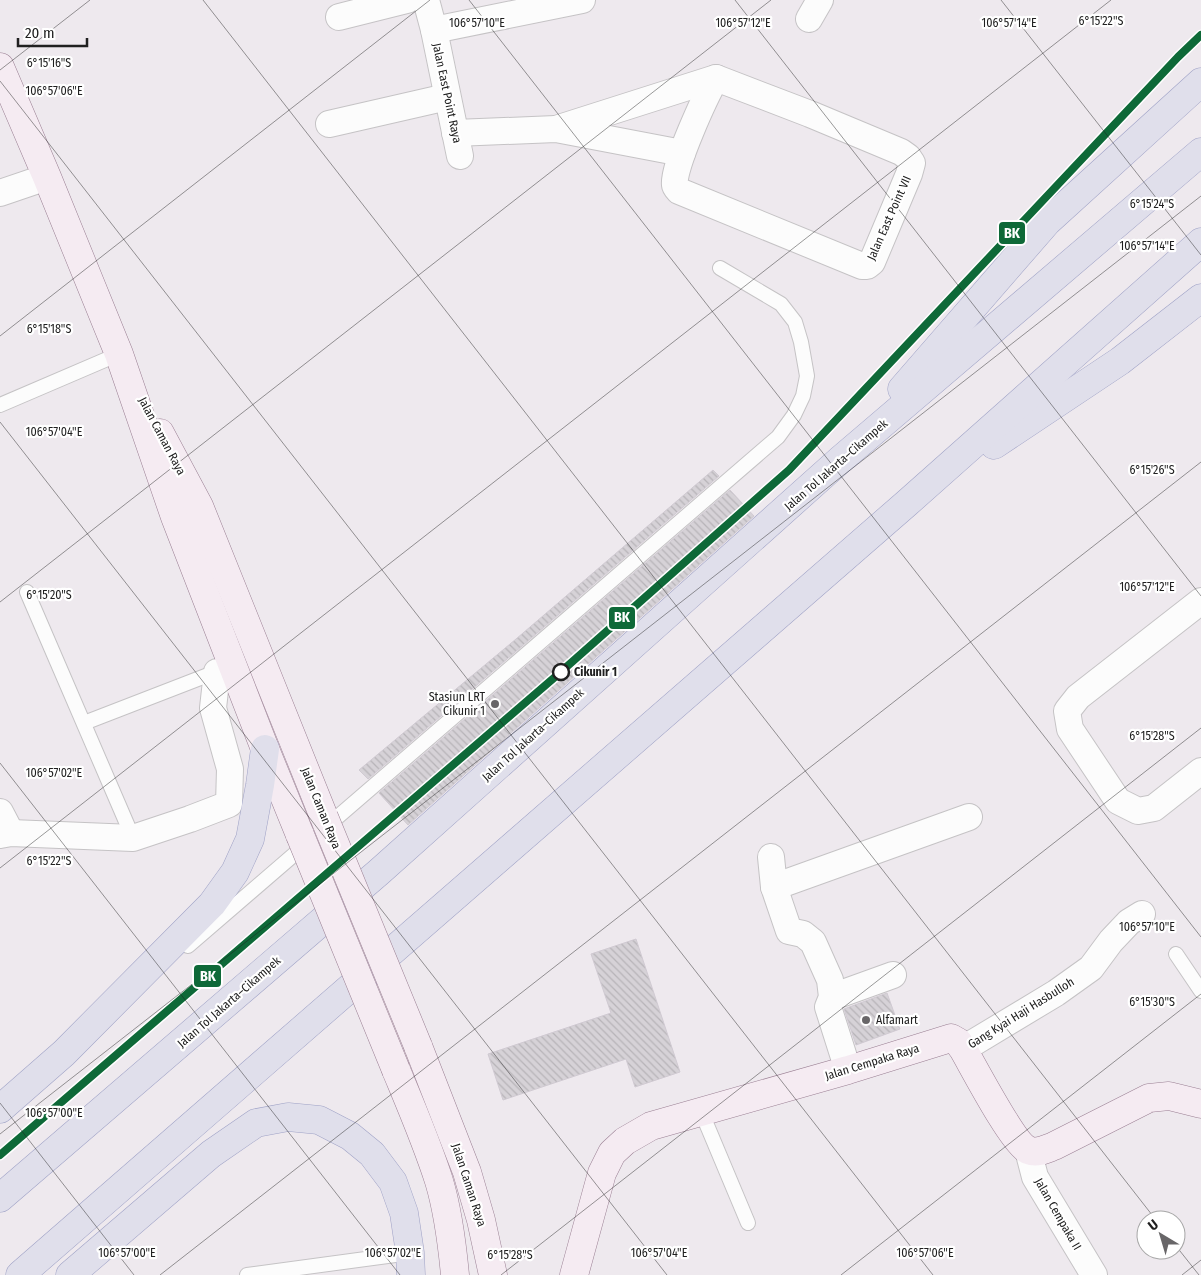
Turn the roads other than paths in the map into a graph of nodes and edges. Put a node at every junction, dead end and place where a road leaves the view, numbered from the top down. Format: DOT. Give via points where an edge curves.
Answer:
graph roads {
  1 [pos="406,0"];
  2 [pos="426,0"];
  3 [pos="582,0"];
  4 [pos="339,17"];
  5 [pos="434,30"];
  6 [pos="0,67"];
  7 [pos="716,78"];
  8 [pos="1201,82"];
  9 [pos="447,97"];
  10 [pos="329,124"];
  11 [pos="556,129"];
  12 [pos="682,152"];
  13 [pos="1201,152"];
  14 [pos="47,177"];
  15 [pos="0,193"];
  16 [pos="1201,242"];
  17 [pos="720,268"];
  18 [pos="1201,298"];
  19 [pos="118,354"];
  20 [pos="0,405"];
  21 [pos="840,460"];
  22 [pos="907,504"];
  23 [pos="187,512"];
  24 [pos="27,592"];
  25 [pos="1201,601"];
  26 [pos="224,669"];
  27 [pos="84,723"];
  28 [pos="265,750"];
  29 [pos="1201,771"];
  30 [pos="969,817"];
  31 [pos="4,827"];
  32 [pos="133,838"];
  33 [pos="771,857"];
  34 [pos="774,887"];
  35 [pos="1142,914"];
  36 [pos="1176,954"];
  37 [pos="893,975"];
  38 [pos="1201,991"];
  39 [pos="832,997"];
  40 [pos="963,1049"];
  41 [pos="64,1053"];
  42 [pos="848,1070"];
  43 [pos="1201,1104"];
  44 [pos="0,1109"];
  45 [pos="701,1111"];
  46 [pos="1028,1150"];
  47 [pos="0,1198"];
  48 [pos="748,1223"];
  49 [pos="411,1264"];
  50 [pos="20,1275"];
  51 [pos="70,1275"];
  52 [pos="247,1275"];
  53 [pos="455,1275"];
  54 [pos="493,1275"];
  55 [pos="574,1275"];
  56 [pos="1094,1275"];
  1 -- 4 [label="street"];
  2 -- 5 [label="street, Jalan East Point Raya"];
  3 -- 5 [label="street"];
  5 -- 9 [label="street, Jalan East Point Raya"];
  6 -- 14 [label="main road, Jalan Caman Raya"];
  7 -- 11 [label="street"];
  7 -- 12 [label="street, Jalan East Point VII"];
  7 -- 12 [label="street, Jalan East Point VII" via="908,157 912,163 909,174 872,262 862,266 678,191 675,181"];
  8 -- 21 [label="highway" via="1047,222"];
  9 -- 10 [label="street"];
  9 -- 11 [label="street, Jalan East Point Raya" via="458,145"];
  11 -- 12 [label="street"];
  13 -- 21 [label="highway, Jalan Tol Jakarta–Cikampek"];
  14 -- 15 [label="street"];
  14 -- 19 [label="main road, Jalan Caman Raya"];
  16 -- 22 [label="highway"];
  17 -- 41 [label="lane" via="781,304 794,322 801,342 807,376 803,396 778,437"];
  18 -- 22 [label="highway" via="1120,361"];
  19 -- 20 [label="lane"];
  19 -- 23 [label="main road, Jalan Caman Raya"];
  21 -- 47 [label="highway, Jalan Tol Jakarta–Cikampek" via="379,872"];
  22 -- 50 [label="highway"];
  23 -- 26 [label="main road, Jalan Caman Raya"];
  23 -- 54 [label="main road, Jalan Caman Raya, bridge" via="311,785 418,1046 467,1172"];
  24 -- 27 [label="lane"];
  25 -- 29 [label="street" via="1078,697 1067,711 1070,729 1118,801 1138,811 1154,808"];
  26 -- 27 [label="lane"];
  26 -- 28 [label="main road, Jalan Caman Raya"];
  26 -- 32 [label="street" via="214,708 230,769 228,804"];
  27 -- 32 [label="lane"];
  28 -- 41 [label="highway" via="250,839 235,872 212,904"];
  28 -- 53 [label="main road, Jalan Caman Raya, bridge" via="423,1136 439,1182 450,1230"];
  30 -- 34 [label="street"];
  31 -- 32 [label="street"];
  33 -- 34 [label="street"];
  34 -- 39 [label="street" via="789,931 802,934 813,942 830,980"];
  35 -- 40 [label="street, Gang Kyai Haji Hasbulloh" via="1129,922 1111,941 1091,968"];
  36 -- 38 [label="lane"];
  37 -- 39 [label="street"];
  39 -- 42 [label="street" via="828,1007"];
  40 -- 42 [label="main road, Jalan Cempaka Raya" via="951,1038"];
  40 -- 46 [label="main road" via="1014,1138"];
  41 -- 44 [label="highway"];
  42 -- 45 [label="main road, Jalan Cempaka Raya"];
  43 -- 46 [label="main road" via="1168,1096 1149,1098 1054,1146 1039,1152"];
  45 -- 48 [label="lane"];
  45 -- 55 [label="main road, Jalan Cempaka Raya" via="651,1126 612,1153 602,1173"];
  46 -- 56 [label="street, Jalan Cempaka II" via="1035,1177"];
  49 -- 51 [label="highway" via="404,1213 393,1182 372,1154 350,1136 319,1120 288,1117 256,1123 211,1154"];
  49 -- 52 [label="lane"];
}
